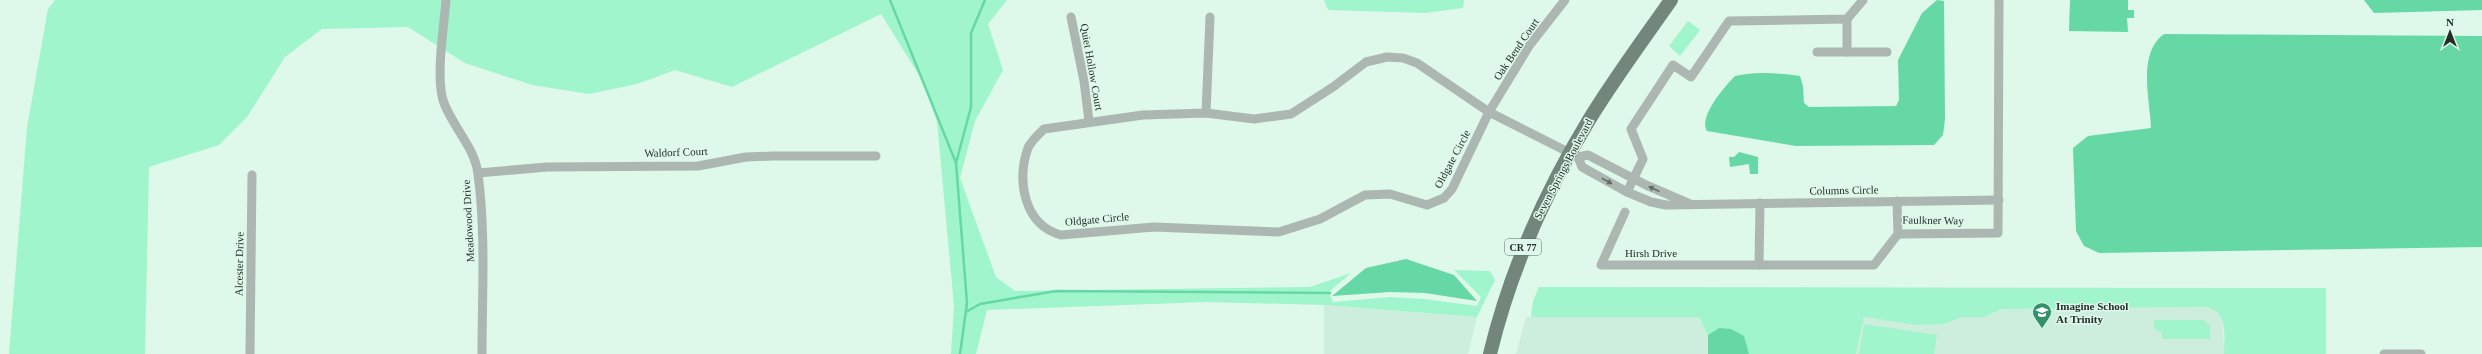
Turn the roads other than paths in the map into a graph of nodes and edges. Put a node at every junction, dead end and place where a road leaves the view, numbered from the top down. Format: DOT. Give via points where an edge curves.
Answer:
graph roads {
  1 [pos="446,0"];
  2 [pos="1564,0"];
  3 [pos="1671,0"];
  4 [pos="1863,0"];
  5 [pos="2000,0"];
  6 [pos="1071,17"];
  7 [pos="1210,17"];
  8 [pos="1847,19"];
  9 [pos="1817,52"];
  10 [pos="1847,52"];
  11 [pos="1887,52"];
  12 [pos="1489,112"];
  13 [pos="1206,113"];
  14 [pos="1089,121"];
  15 [pos="1574,155"];
  16 [pos="876,156"];
  17 [pos="478,173"];
  18 [pos="252,175"];
  19 [pos="1633,178"];
  20 [pos="1627,192"];
  21 [pos="1998,200"];
  22 [pos="1897,201"];
  23 [pos="1760,203"];
  24 [pos="1690,204"];
  25 [pos="1624,212"];
  26 [pos="1898,234"];
  27 [pos="1759,265"];
  28 [pos="250,354"];
  29 [pos="482,354"];
  30 [pos="1490,354"];
  31 [pos="2384,354"];
  32 [pos="2421,354"];
  1 -- 17 [label="street, Meadowood Drive" via="440,85 443,101 472,155"];
  2 -- 12 [label="street, Oak Bend Court" via="1529,46"];
  3 -- 15 [label="main road, Seven Springs Boulevard / CR 77" via="1602,99"];
  4 -- 8 [label="street"];
  5 -- 21 [label="street"];
  6 -- 14 [label="street, Quiet Hollow Court"];
  7 -- 13 [label="street"];
  8 -- 10 [label="street"];
  8 -- 19 [label="street" via="1729,21 1691,77 1673,65 1632,129 1643,159"];
  9 -- 10 [label="street"];
  10 -- 11 [label="street"];
  12 -- 13 [label="street, Oldgate Circle" via="1417,64 1403,58 1387,57 1366,62 1291,114 1254,118"];
  12 -- 14 [label="street, Oldgate Circle" via="1452,189 1444,198 1428,205 1390,194 1365,195 1320,219 1278,232 1154,227 1061,235 1048,231 1028,209 1024,165 1029,146 1044,129"];
  12 -- 15 [label="street, Oldgate Circle"];
  13 -- 14 [label="street, Oldgate Circle" via="1143,115"];
  15 -- 19 [label="street, Columns Circle" via="1588,155"];
  15 -- 20 [label="street, Columns Circle, one-way" via="1582,166"];
  15 -- 30 [label="main road, Seven Springs Boulevard / CR 77" via="1542,206 1520,254"];
  16 -- 17 [label="street, Waldorf Court" via="746,157 698,166 547,167"];
  17 -- 29 [label="street, Meadowood Drive" via="482,232"];
  18 -- 28 [label="street, Alcester Drive"];
  19 -- 20 [label="street"];
  24 -- 19 [label="street, Columns Circle, one-way"];
  20 -- 24 [label="street, Columns Circle" via="1666,205"];
  21 -- 22 [label="street, Columns Circle"];
  21 -- 26 [label="street, Faulkner Way" via="1998,233"];
  22 -- 23 [label="street, Columns Circle"];
  22 -- 26 [label="street, Faulkner Way"];
  23 -- 24 [label="street, Columns Circle"];
  23 -- 27 [label="street"];
  25 -- 27 [label="street, Hirsh Drive" via="1601,265"];
  26 -- 27 [label="street, Hirsh Drive" via="1874,265"];
  31 -- 32 [label="street"];
}
